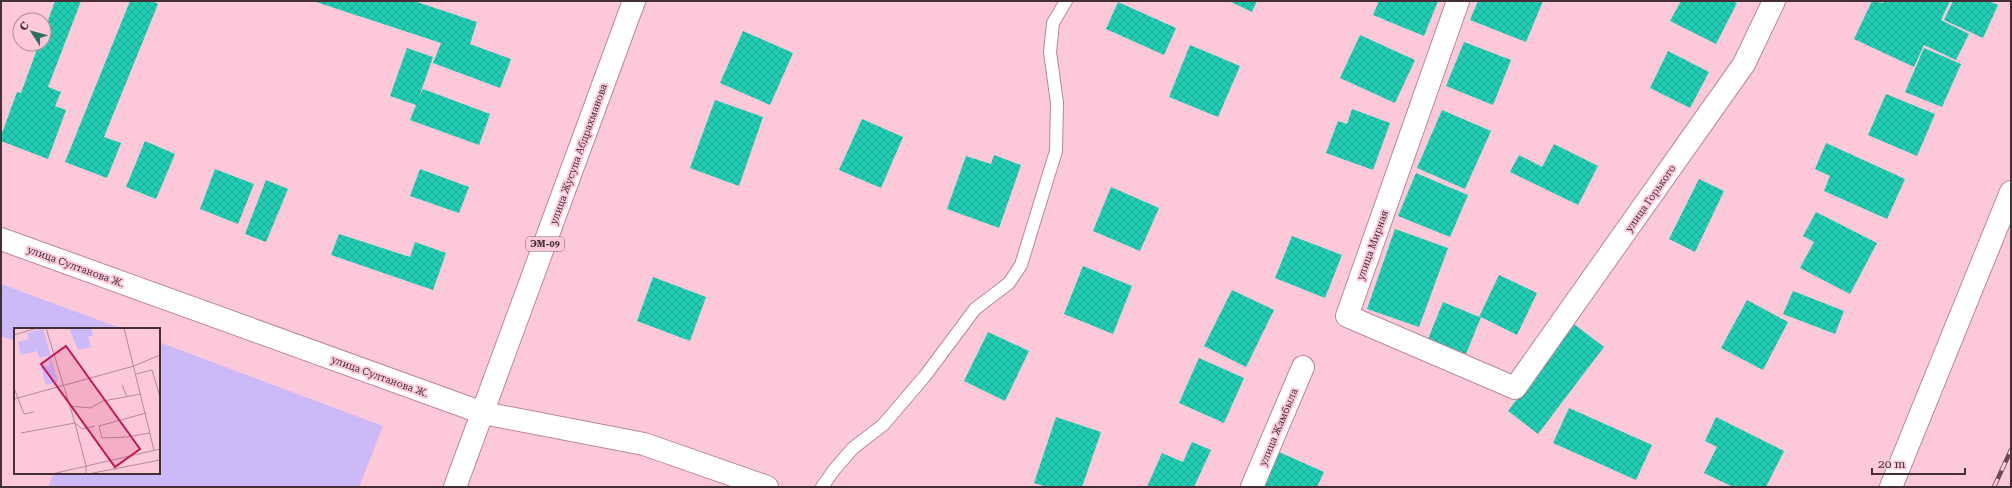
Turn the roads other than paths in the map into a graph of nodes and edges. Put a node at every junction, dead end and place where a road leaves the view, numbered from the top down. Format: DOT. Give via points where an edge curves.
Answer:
graph roads {
  1 [pos="634,1"];
  2 [pos="1066,1"];
  3 [pos="1458,1"];
  4 [pos="1774,1"];
  5 [pos="2011,192"];
  6 [pos="1,239"];
  7 [pos="1304,367"];
  8 [pos="1515,388"];
  9 [pos="483,413"];
  10 [pos="455,487"];
  11 [pos="767,487"];
  12 [pos="822,487"];
  13 [pos="1252,487"];
  14 [pos="1890,487"];
  1 -- 9 [label="main road, улица Жусупа Абдрахманова / ЭМ-09"];
  2 -- 12 [label="lane" via="1053,23 1050,52 1057,103 1056,151 1021,265 1009,283 975,310 925,376 883,425 853,448"];
  3 -- 8 [label="main road, улица Мирная" via="1347,316"];
  4 -- 8 [label="main road, улица Горького" via="1744,64"];
  5 -- 14 [label="main road"];
  6 -- 9 [label="main road, улица Султанова Ж."];
  7 -- 13 [label="main road, улица Жамбыла"];
  9 -- 10 [label="main road, улица Жусупа Абдрахманова / ЭМ-09"];
  9 -- 11 [label="main road, улица Султанова Ж." via="644,444"];
}
